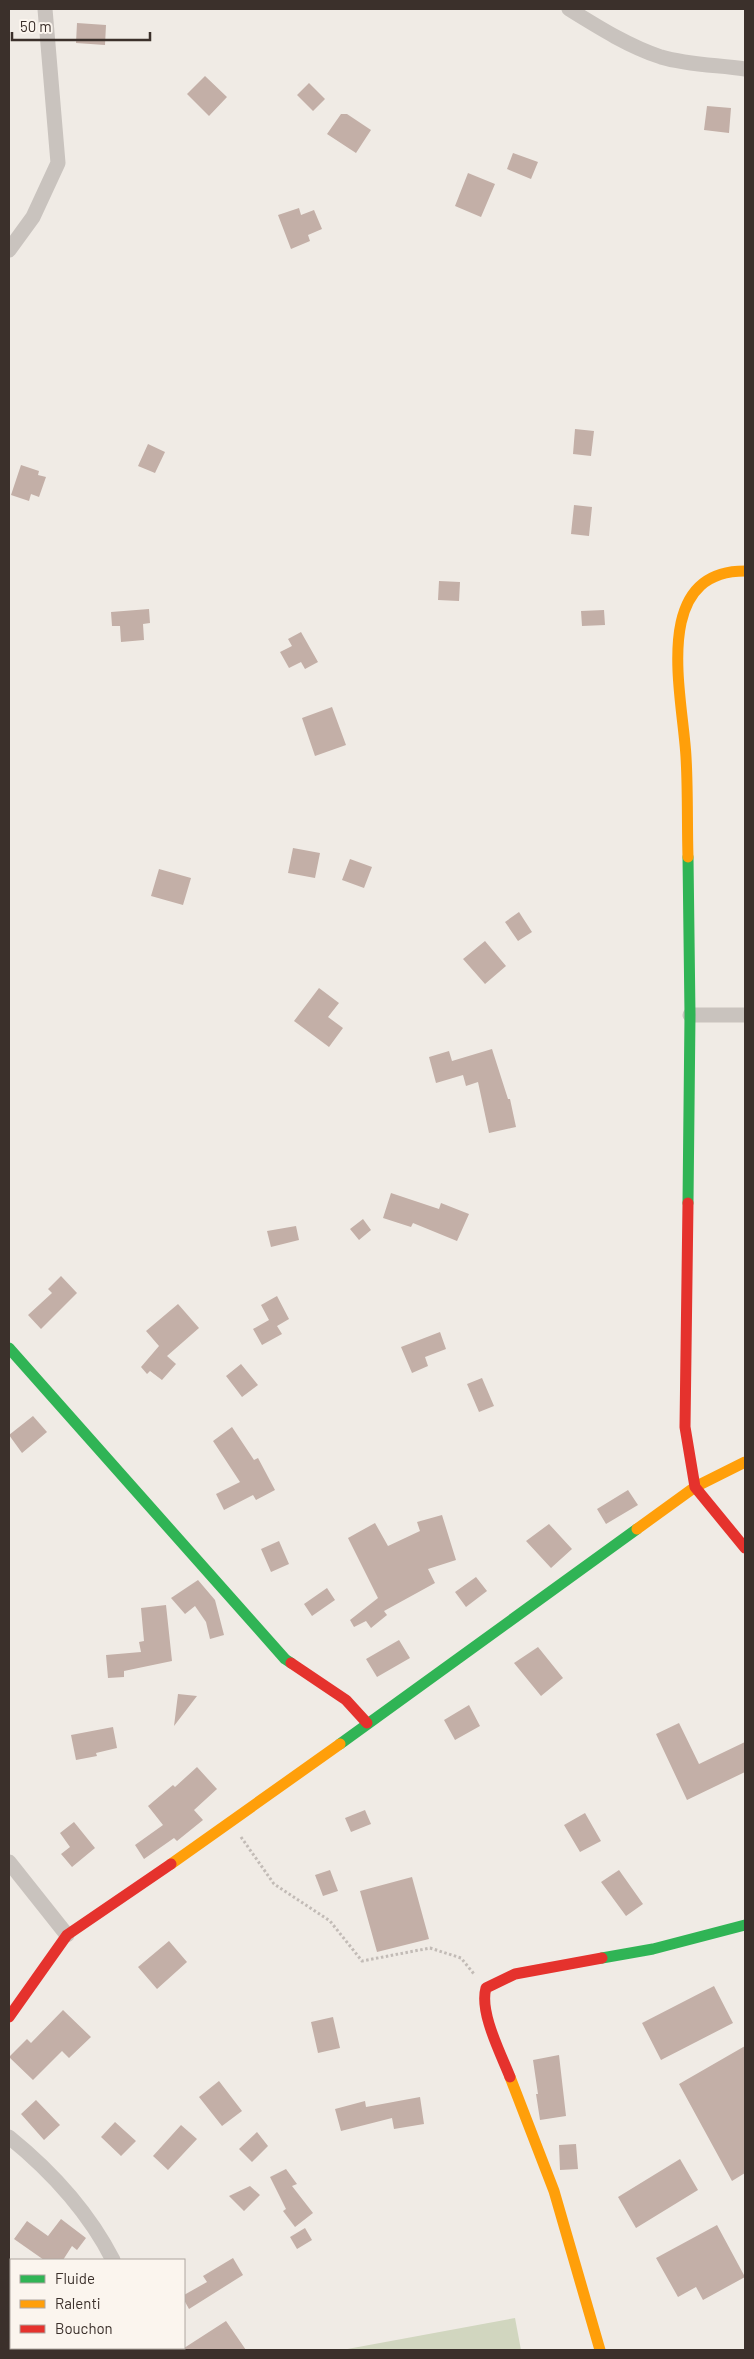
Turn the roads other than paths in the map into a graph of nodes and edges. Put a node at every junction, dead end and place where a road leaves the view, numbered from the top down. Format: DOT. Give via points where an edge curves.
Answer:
graph roads {
  1 [pos="45,9"];
  2 [pos="569,9"];
  3 [pos="745,69"];
  4 [pos="9,250"];
  5 [pos="745,570"];
  6 [pos="690,1015"];
  7 [pos="745,1015"];
  8 [pos="9,1348"];
  9 [pos="745,1462"];
  10 [pos="695,1487"];
  11 [pos="745,1548"];
  12 [pos="367,1723"];
  13 [pos="9,1862"];
  14 [pos="745,1925"];
  15 [pos="67,1935"];
  16 [pos="9,2017"];
  17 [pos="9,2138"];
  18 [pos="112,2259"];
  19 [pos="600,2350"];
  1 -- 4 [label="street" via="58,163 33,217"];
  2 -- 3 [label="street" via="607,33 661,56"];
  5 -- 6 [label="street" via="709,578 694,593 683,611 679,627 678,679 686,757"];
  6 -- 7 [label="street"];
  6 -- 10 [label="street" via="685,1427"];
  8 -- 12 [label="street" via="285,1660 346,1700"];
  9 -- 10 [label="street"];
  10 -- 11 [label="street"];
  10 -- 12 [label="street"];
  12 -- 15 [label="street" via="231,1823"];
  13 -- 15 [label="street"];
  14 -- 19 [label="street" via="654,1949 515,1974 486,1988 483,1998 490,2025 554,2191"];
  15 -- 16 [label="street"];
  17 -- 18 [label="street" via="69,2193"];
}
